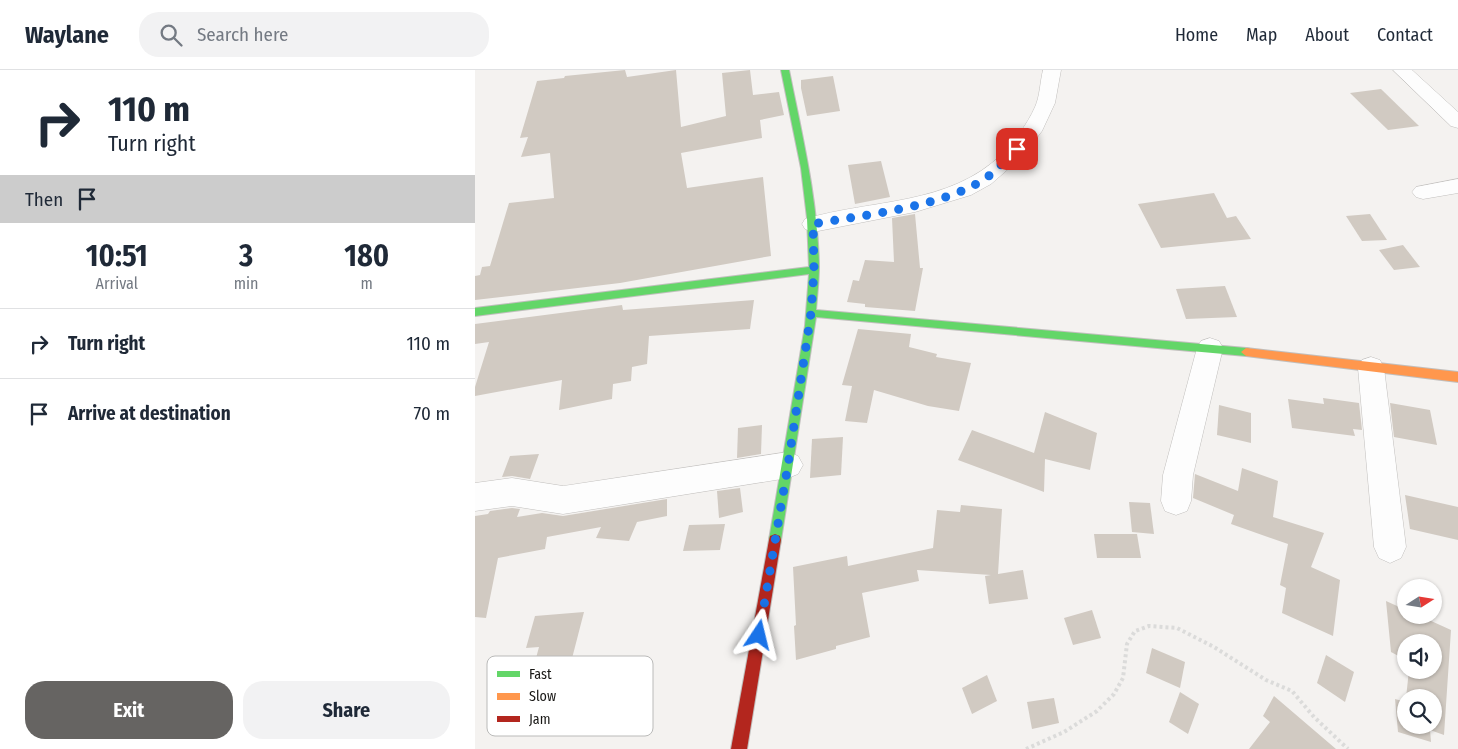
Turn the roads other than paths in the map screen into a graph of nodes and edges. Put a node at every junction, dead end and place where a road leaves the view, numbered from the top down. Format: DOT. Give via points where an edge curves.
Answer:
graph roads {
  1 [pos="785,70"];
  2 [pos="1052,70"];
  3 [pos="1402,70"];
  4 [pos="1458,122"];
  5 [pos="1458,186"];
  6 [pos="1423,192"];
  7 [pos="813,224"];
  8 [pos="814,270"];
  9 [pos="475,312"];
  10 [pos="811,313"];
  11 [pos="1210,348"];
  12 [pos="1371,368"];
  13 [pos="1458,377"];
  14 [pos="788,465"];
  15 [pos="475,497"];
  16 [pos="1176,501"];
  17 [pos="1390,547"];
  18 [pos="739,749"];
  1 -- 7 [label="street"];
  2 -- 7 [label="street" via="1045,105 1037,124 988,177 971,187 899,209"];
  3 -- 4 [label="street"];
  5 -- 6 [label="street"];
  7 -- 8 [label="street"];
  8 -- 9 [label="street"];
  8 -- 10 [label="street"];
  10 -- 11 [label="street"];
  10 -- 14 [label="street"];
  11 -- 12 [label="street"];
  11 -- 16 [label="street" via="1178,475"];
  12 -- 13 [label="street"];
  12 -- 17 [label="street"];
  14 -- 15 [label="street" via="563,500 512,492"];
  14 -- 18 [label="street"];
}
